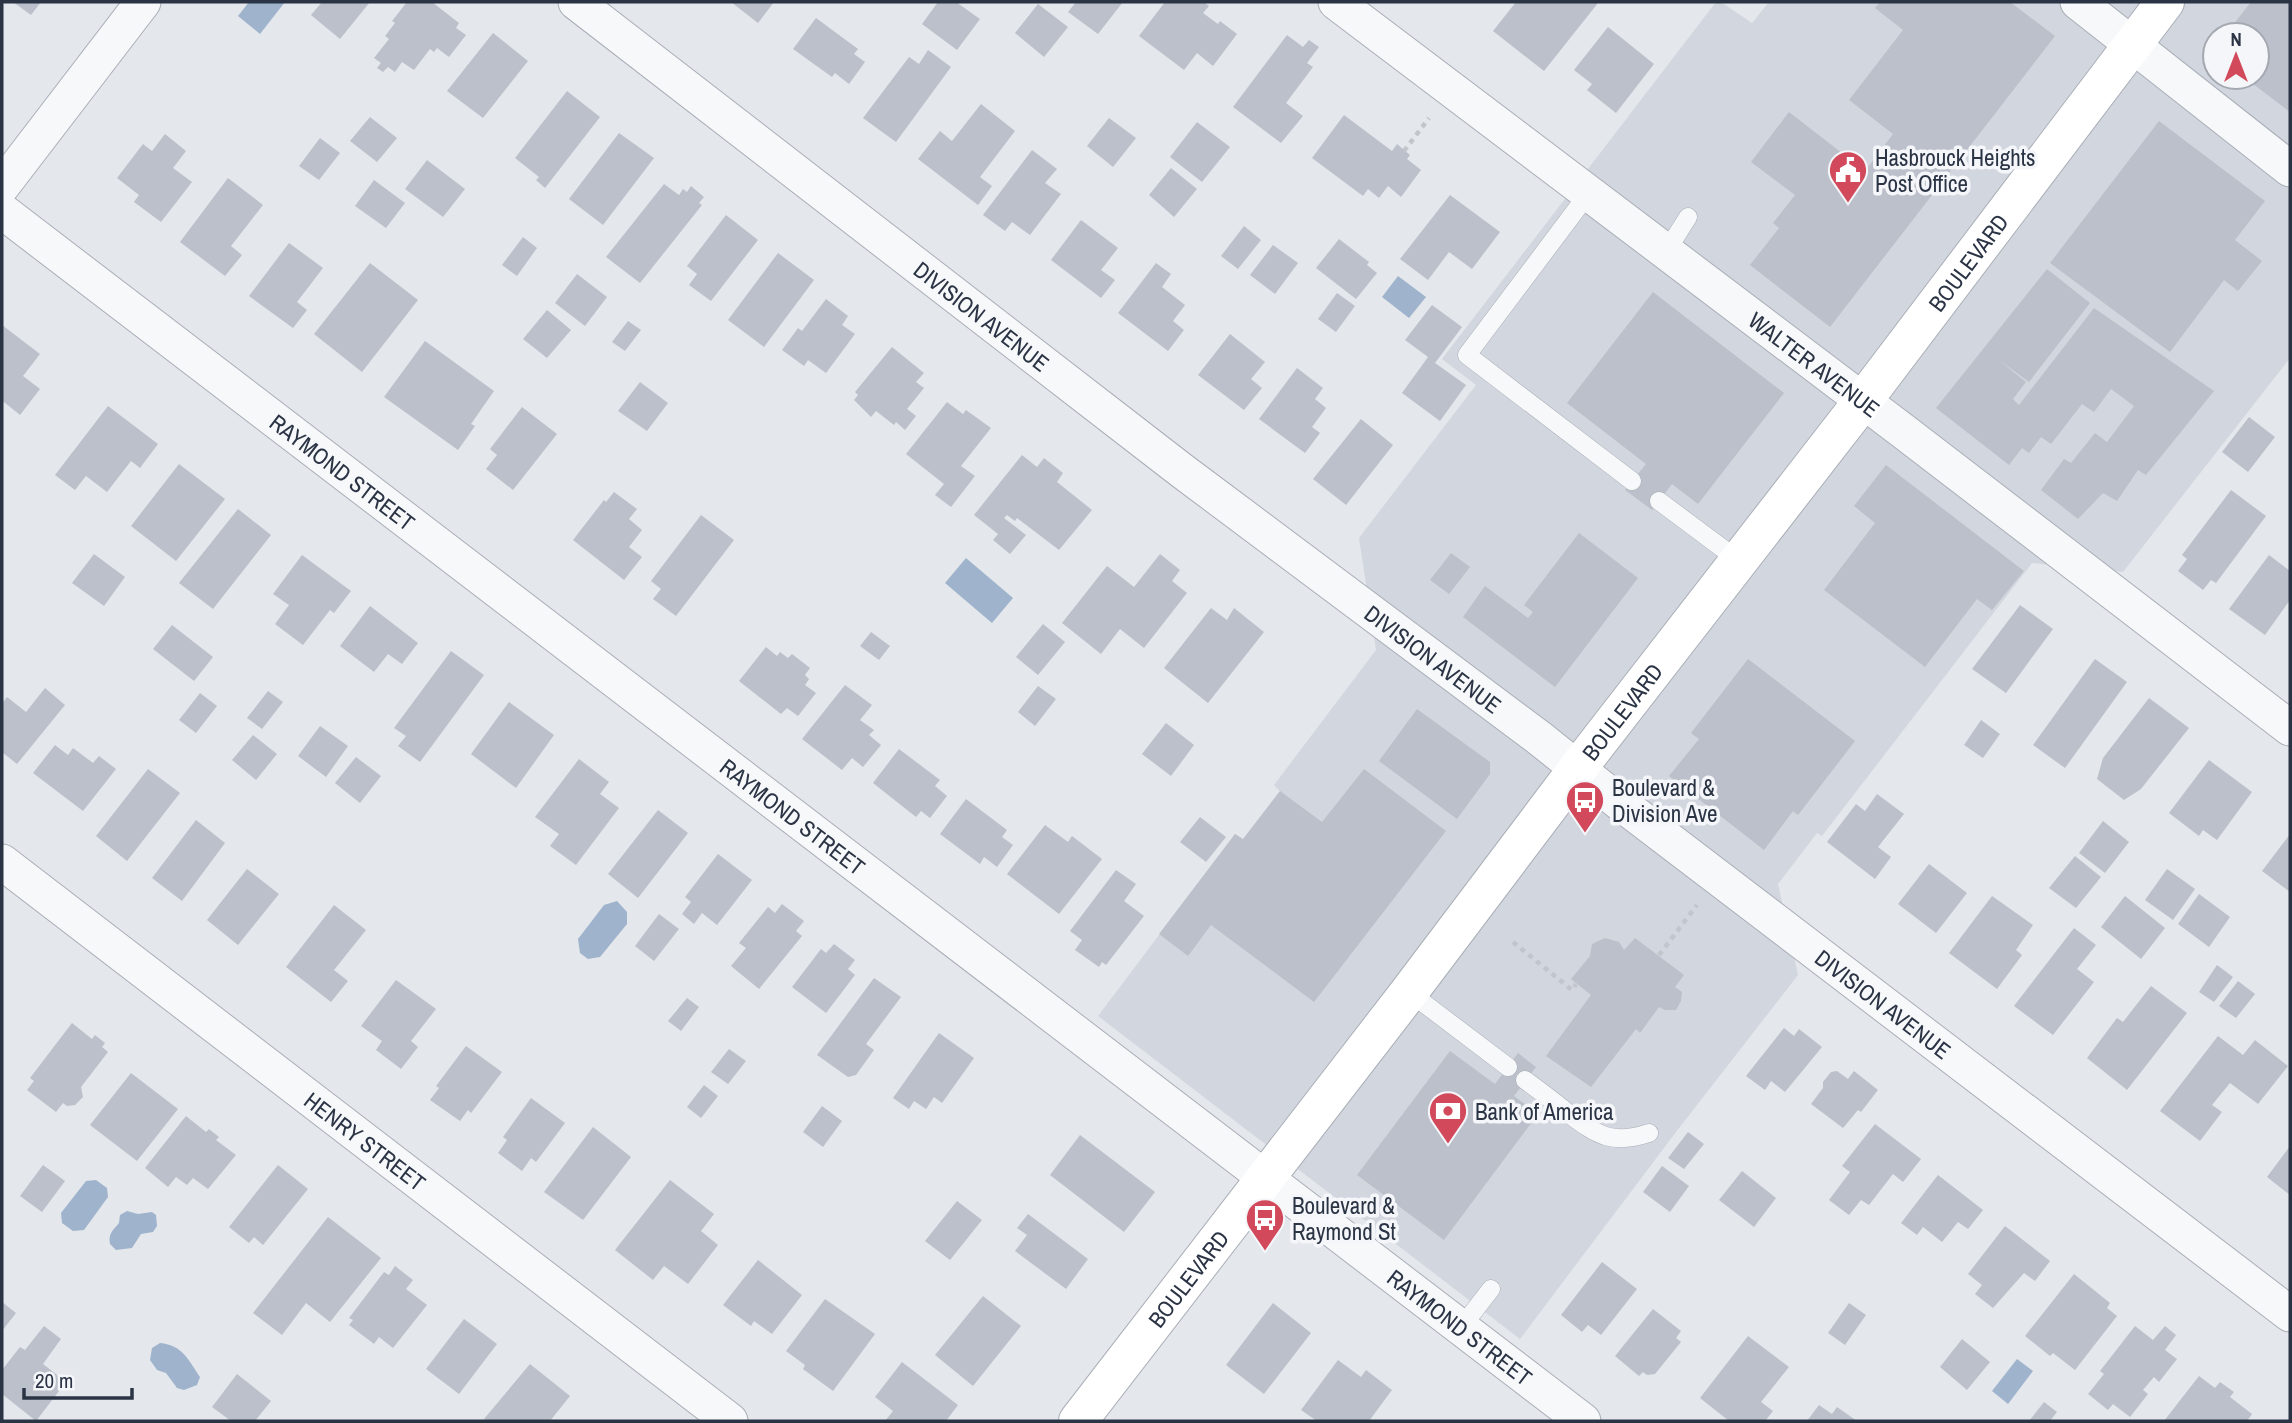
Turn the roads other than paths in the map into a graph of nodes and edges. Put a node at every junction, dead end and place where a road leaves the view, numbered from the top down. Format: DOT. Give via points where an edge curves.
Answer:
graph roads {
  1 [pos="143,2"];
  2 [pos="576,2"];
  3 [pos="1336,2"];
  4 [pos="2078,2"];
  5 [pos="2165,2"];
  6 [pos="2131,46"];
  7 [pos="2290,169"];
  8 [pos="2,186"];
  9 [pos="1588,194"];
  10 [pos="2,211"];
  11 [pos="1688,217"];
  12 [pos="1665,253"];
  13 [pos="1862,402"];
  14 [pos="1632,481"];
  15 [pos="1659,501"];
  16 [pos="1738,559"];
  17 [pos="2290,728"];
  18 [pos="1578,768"];
  19 [pos="2,862"];
  20 [pos="1409,992"];
  21 [pos="1507,1067"];
  22 [pos="1525,1080"];
  23 [pos="1649,1133"];
  24 [pos="1264,1180"];
  25 [pos="1491,1289"];
  26 [pos="2290,1314"];
  27 [pos="1460,1329"];
  28 [pos="730,1421"];
  29 [pos="1078,1421"];
  30 [pos="1583,1421"];
  1 -- 8 [label="street"];
  2 -- 18 [label="street, DIVISION AVENUE" via="1181,470"];
  3 -- 9 [label="street, WALTER AVENUE"];
  4 -- 6 [label="street"];
  5 -- 6 [label="street, BOULEVARD"];
  6 -- 7 [label="street"];
  6 -- 13 [label="street, BOULEVARD"];
  9 -- 12 [label="street, WALTER AVENUE"];
  9 -- 14 [label="lane" via="1466,355"];
  10 -- 24 [label="street, RAYMOND STREET"];
  11 -- 12 [label="lane"];
  12 -- 13 [label="street, WALTER AVENUE"];
  13 -- 16 [label="street, BOULEVARD"];
  13 -- 17 [label="street, WALTER AVENUE"];
  15 -- 16 [label="lane"];
  16 -- 18 [label="street, BOULEVARD"];
  18 -- 20 [label="street, BOULEVARD"];
  18 -- 26 [label="street, DIVISION AVENUE"];
  19 -- 28 [label="street, HENRY STREET"];
  20 -- 21 [label="lane"];
  20 -- 24 [label="street, BOULEVARD"];
  22 -- 23 [label="lane" via="1595,1133 1630,1139"];
  24 -- 27 [label="street, RAYMOND STREET"];
  24 -- 29 [label="street, BOULEVARD"];
  25 -- 27 [label="lane"];
  27 -- 30 [label="street, RAYMOND STREET"];
}
